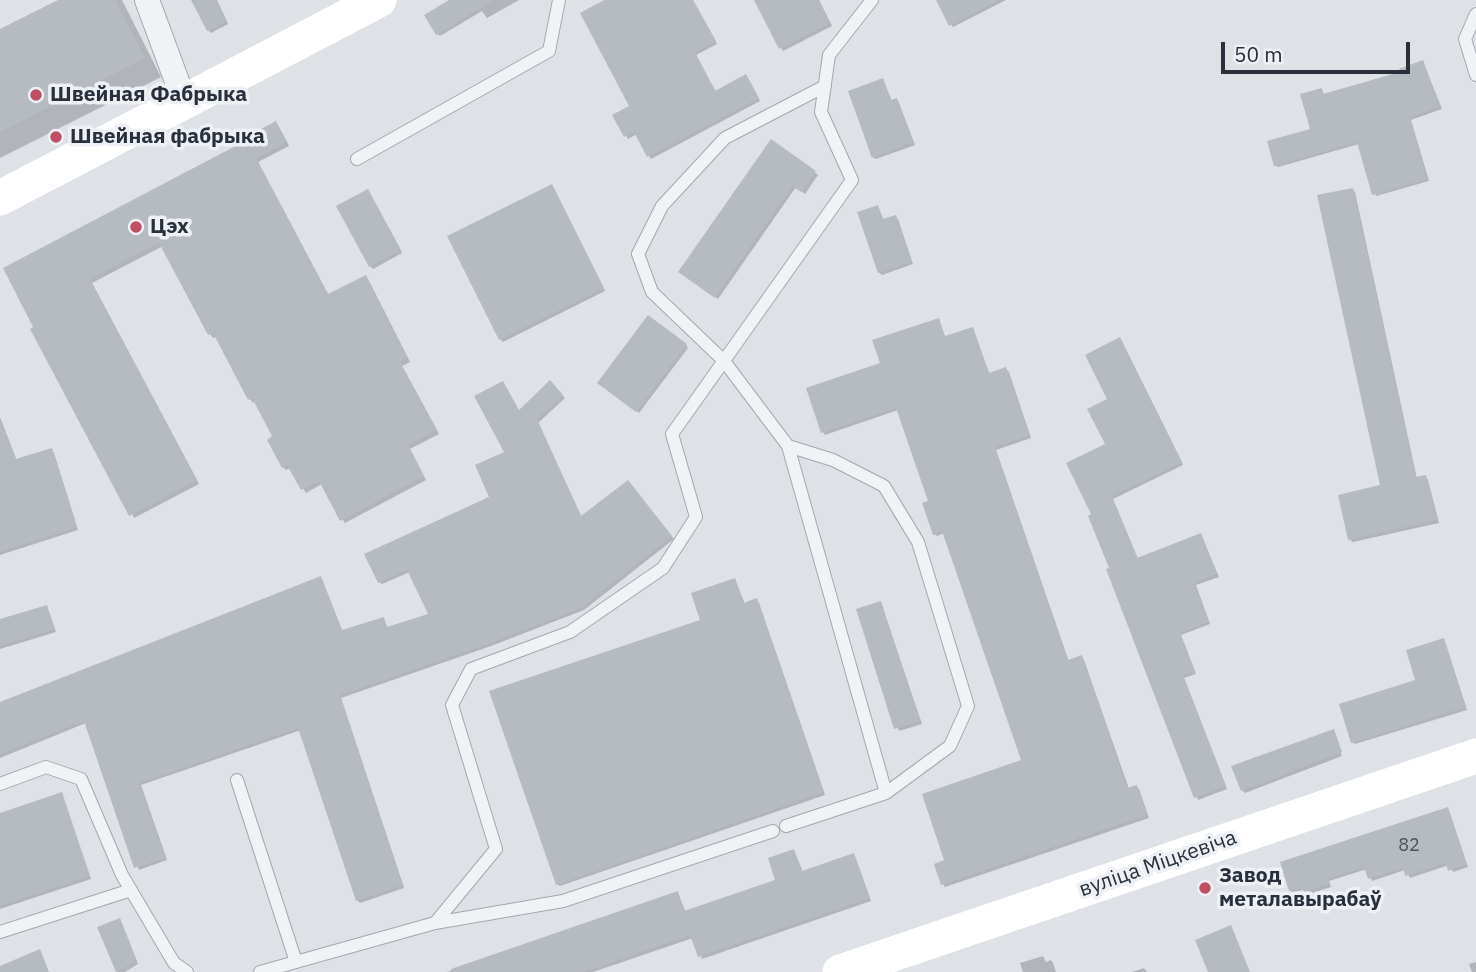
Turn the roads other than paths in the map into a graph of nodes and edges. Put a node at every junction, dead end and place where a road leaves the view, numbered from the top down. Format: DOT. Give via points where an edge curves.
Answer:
graph roads {
  1 [pos="147,0"];
  2 [pos="379,0"];
  3 [pos="559,0"];
  4 [pos="872,0"];
  5 [pos="1476,14"];
  6 [pos="1476,75"];
  7 [pos="825,86"];
  8 [pos="185,103"];
  9 [pos="357,159"];
  10 [pos="0,198"];
  11 [pos="724,361"];
  12 [pos="788,446"];
  13 [pos="1476,757"];
  14 [pos="237,780"];
  15 [pos="0,784"];
  16 [pos="886,793"];
  17 [pos="786,826"];
  18 [pos="773,831"];
  19 [pos="131,890"];
  20 [pos="435,923"];
  21 [pos="0,932"];
  22 [pos="296,962"];
  23 [pos="187,972"];
  24 [pos="260,972"];
  25 [pos="840,972"];
  1 -- 8 [label="street"];
  2 -- 8 [label="street"];
  3 -- 9 [label="lane" via="549,51"];
  4 -- 7 [label="lane" via="829,55"];
  5 -- 6 [label="lane" via="1465,39"];
  7 -- 11 [label="lane" via="821,112 852,180"];
  7 -- 11 [label="lane" via="725,138 662,206 638,254 652,292"];
  8 -- 10 [label="street"];
  11 -- 12 [label="lane"];
  11 -- 20 [label="lane" via="672,434 696,517 663,568 570,632 471,669 452,705 496,849"];
  12 -- 16 [label="lane"];
  12 -- 16 [label="lane" via="833,460 884,486 918,542 968,706 950,746"];
  13 -- 25 [label="street, вуліца Міцкевіча"];
  14 -- 22 [label="lane"];
  15 -- 19 [label="lane" via="46,767 81,779"];
  16 -- 17 [label="lane"];
  18 -- 20 [label="lane" via="563,901"];
  19 -- 21 [label="lane"];
  19 -- 23 [label="lane" via="174,963"];
  20 -- 22 [label="lane"];
  22 -- 24 [label="lane"];
}
